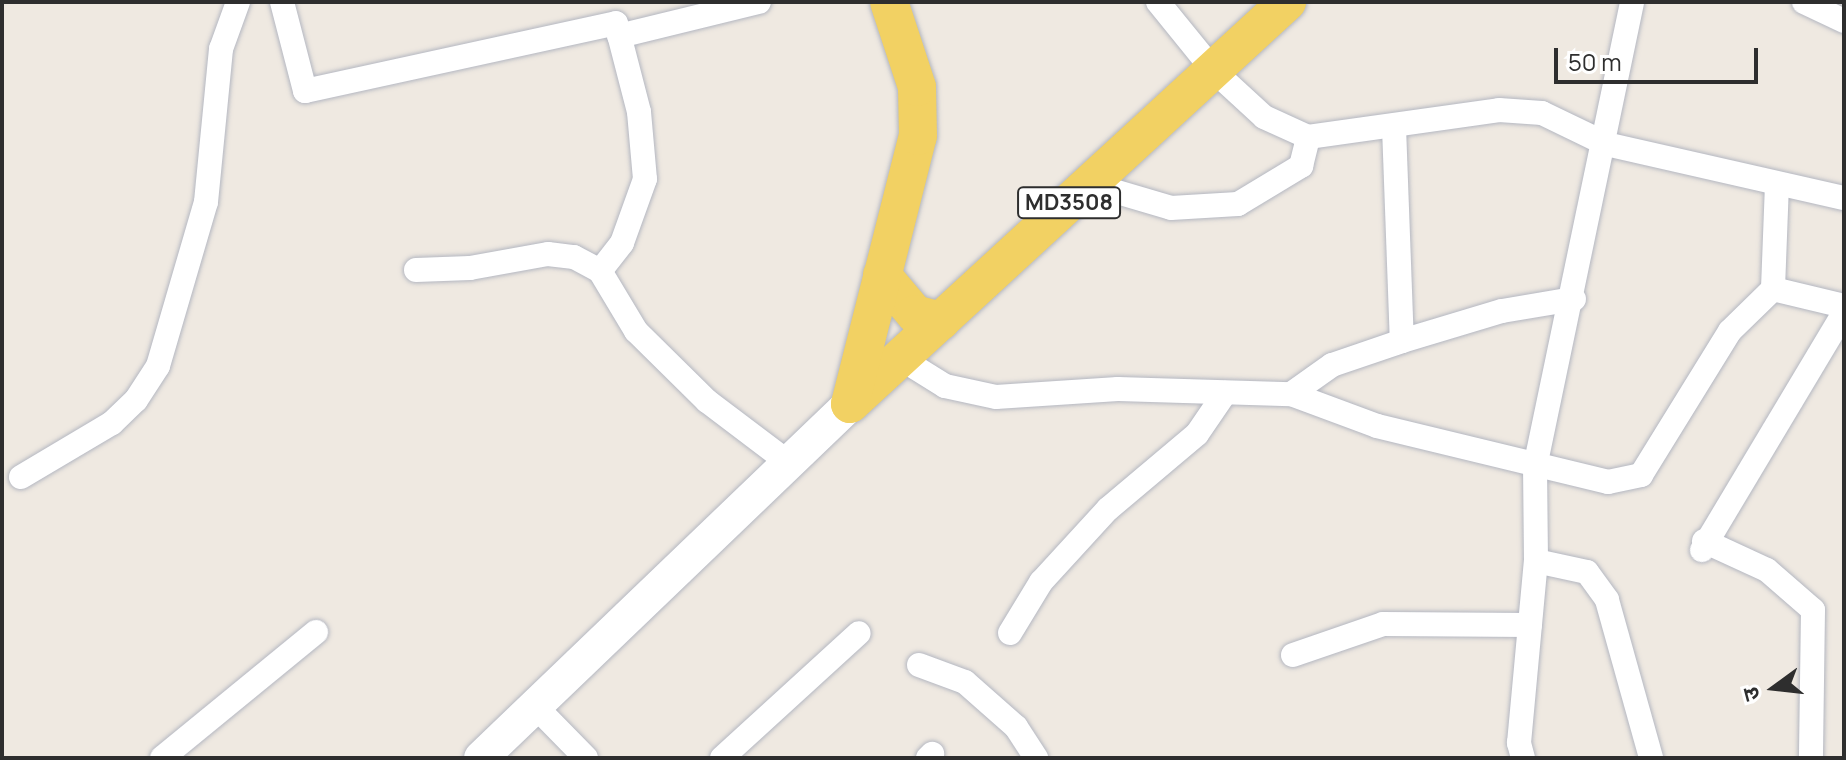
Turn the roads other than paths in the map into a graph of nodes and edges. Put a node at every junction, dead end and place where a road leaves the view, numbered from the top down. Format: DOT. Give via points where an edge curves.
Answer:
graph roads {
  1 [pos="238,2"];
  2 [pos="282,2"];
  3 [pos="759,2"];
  4 [pos="889,2"];
  5 [pos="1158,2"];
  6 [pos="1287,2"];
  7 [pos="1632,2"];
  8 [pos="1804,2"];
  9 [pos="1844,21"];
  10 [pos="619,36"];
  11 [pos="1214,71"];
  12 [pos="1394,127"];
  13 [pos="1308,137"];
  14 [pos="1606,144"];
  15 [pos="1090,184"];
  16 [pos="1777,184"];
  17 [pos="1844,198"];
  18 [pos="416,270"];
  19 [pos="600,271"];
  20 [pos="882,275"];
  21 [pos="1773,289"];
  22 [pos="1574,299"];
  23 [pos="1844,306"];
  24 [pos="1844,313"];
  25 [pos="941,321"];
  26 [pos="1402,341"];
  27 [pos="900,358"];
  28 [pos="1225,393"];
  29 [pos="1291,394"];
  30 [pos="850,404"];
  31 [pos="789,463"];
  32 [pos="1535,467"];
  33 [pos="21,477"];
  34 [pos="1536,561"];
  35 [pos="1530,625"];
  36 [pos="316,632"];
  37 [pos="859,633"];
  38 [pos="1010,633"];
  39 [pos="1293,655"];
  40 [pos="919,665"];
  41 [pos="537,708"];
  42 [pos="162,758"];
  43 [pos="481,758"];
  44 [pos="586,758"];
  45 [pos="722,758"];
  46 [pos="1036,758"];
  47 [pos="1523,758"];
  48 [pos="1651,758"];
  49 [pos="1811,758"];
  1 -- 33 [label="street" via="221,49 206,202 158,366 136,400 112,423"];
  2 -- 10 [label="street" via="305,91 616,23"];
  3 -- 10 [label="street"];
  4 -- 20 [label="main road" via="917,87 918,136"];
  5 -- 11 [label="street"];
  6 -- 11 [label="main road, MD3508"];
  7 -- 14 [label="street"];
  8 -- 9 [label="street"];
  10 -- 19 [label="street" via="639,112 645,179 622,243"];
  11 -- 13 [label="street" via="1264,117"];
  11 -- 15 [label="main road, MD3508"];
  12 -- 13 [label="street"];
  12 -- 14 [label="street" via="1499,110 1542,113"];
  12 -- 26 [label="street"];
  13 -- 15 [label="street" via="1301,166 1238,204 1171,208"];
  14 -- 16 [label="street"];
  14 -- 22 [label="street"];
  15 -- 25 [label="main road, MD3508"];
  16 -- 17 [label="street"];
  16 -- 21 [label="street"];
  18 -- 19 [label="street" via="470,268 548,254 574,257"];
  19 -- 31 [label="street" via="636,331 707,401"];
  20 -- 25 [label="main road" via="915,314"];
  20 -- 30 [label="main road"];
  21 -- 23 [label="street"];
  21 -- 32 [label="street" via="1730,331 1641,475 1608,482"];
  22 -- 26 [label="street" via="1502,311"];
  22 -- 32 [label="street"];
  24 -- 49 [label="street" via="1703,546 1767,570 1813,610"];
  25 -- 27 [label="main road, MD3508"];
  26 -- 29 [label="street" via="1332,365"];
  27 -- 28 [label="street" via="945,386 996,397 1118,389"];
  27 -- 30 [label="main road, MD3508"];
  28 -- 29 [label="street"];
  28 -- 38 [label="street" via="1197,434 1108,509 1041,582"];
  29 -- 32 [label="street" via="1377,426"];
  30 -- 31 [label="main road, MD3508"];
  31 -- 41 [label="main road, MD3508"];
  32 -- 34 [label="street"];
  34 -- 35 [label="street"];
  34 -- 48 [label="street" via="1587,572 1607,600"];
  35 -- 39 [label="street" via="1383,624"];
  35 -- 47 [label="street" via="1519,743"];
  36 -- 42 [label="street"];
  37 -- 45 [label="street"];
  40 -- 46 [label="street" via="965,682 1016,727"];
  41 -- 43 [label="main road, MD3508"];
  41 -- 44 [label="street"];
}
